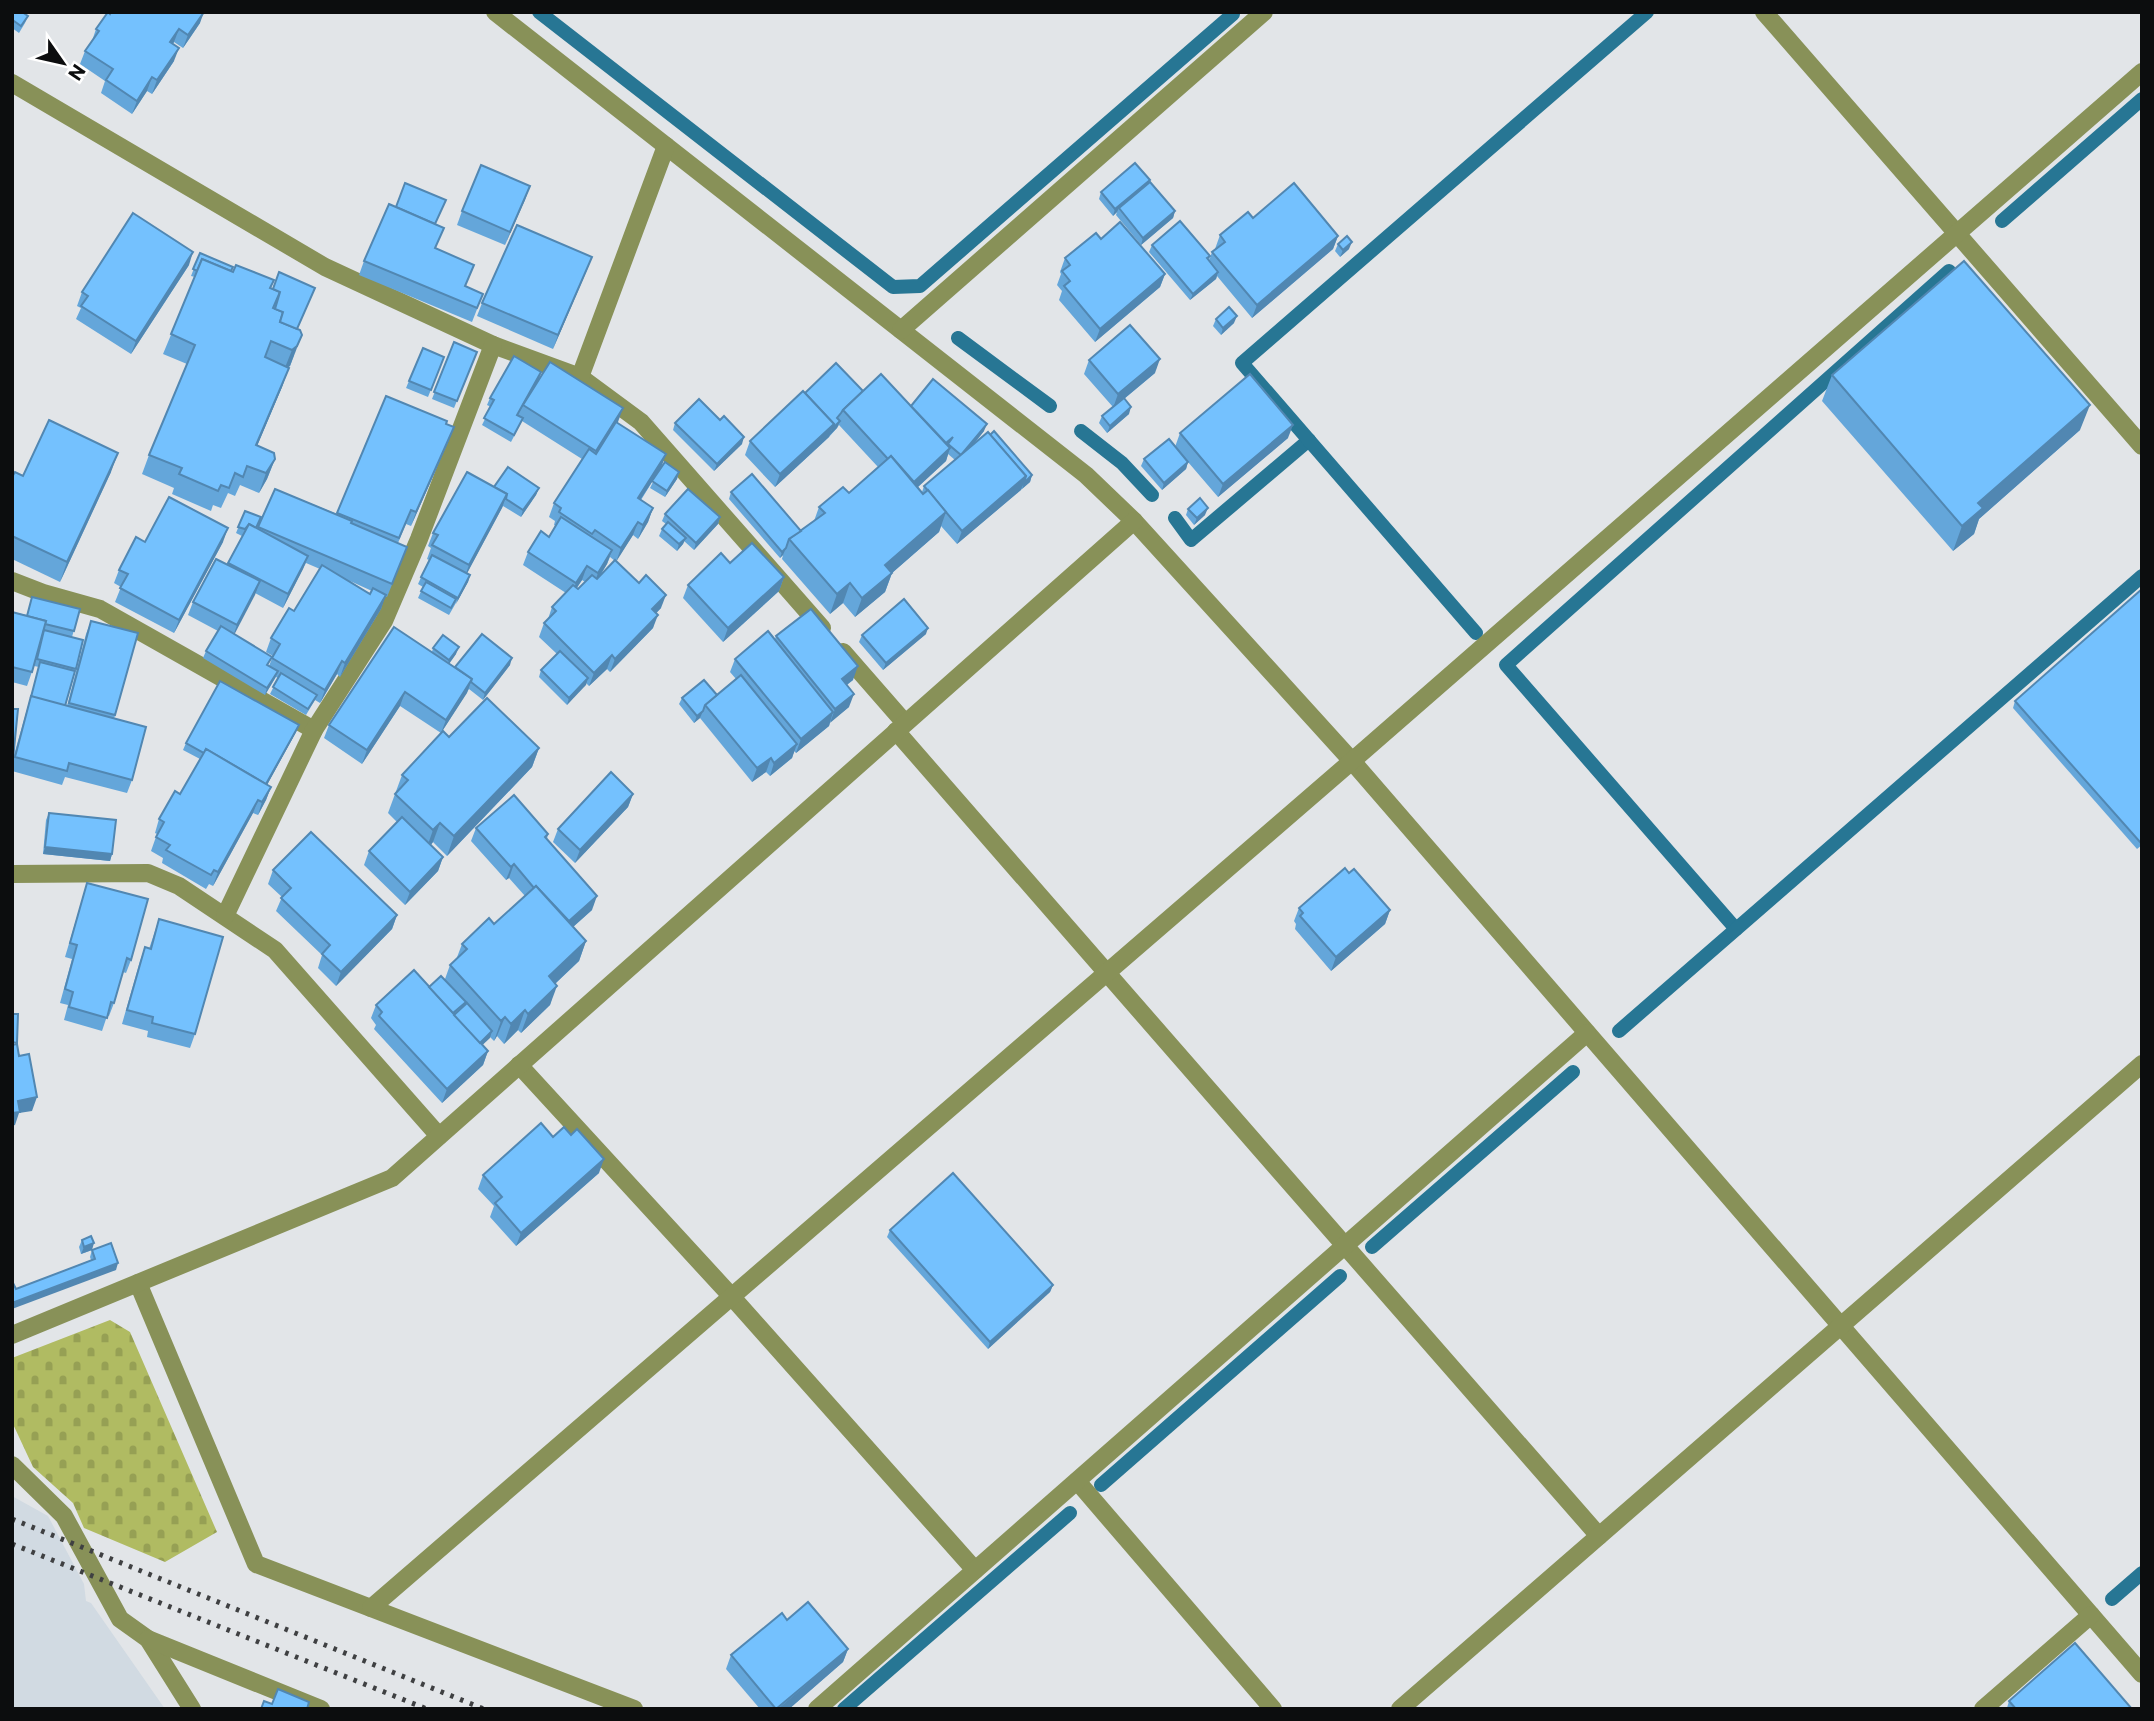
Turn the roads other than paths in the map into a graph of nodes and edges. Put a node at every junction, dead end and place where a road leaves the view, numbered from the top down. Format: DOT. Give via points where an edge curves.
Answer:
graph roads {
  1 [pos="495,12"];
  2 [pos="1763,12"];
  3 [pos="1259,14"];
  4 [pos="2142,72"];
  5 [pos="12,83"];
  6 [pos="666,146"];
  7 [pos="1956,234"];
  8 [pos="901,330"];
  9 [pos="492,345"];
  10 [pos="580,377"];
  11 [pos="2142,446"];
  12 [pos="1134,521"];
  13 [pos="12,582"];
  14 [pos="901,727"];
  15 [pos="314,730"];
  16 [pos="1352,761"];
  17 [pos="12,874"];
  18 [pos="225,916"];
  19 [pos="1106,974"];
  20 [pos="1587,1033"];
  21 [pos="2142,1064"];
  22 [pos="519,1065"];
  23 [pos="439,1136"];
  24 [pos="1346,1245"];
  25 [pos="138,1283"];
  26 [pos="732,1297"];
  27 [pos="1840,1326"];
  28 [pos="12,1335"];
  29 [pos="12,1465"];
  30 [pos="1077,1480"];
  31 [pos="1599,1536"];
  32 [pos="975,1570"];
  33 [pos="371,1608"];
  34 [pos="2091,1615"];
  35 [pos="148,1639"];
  36 [pos="2142,1674"];
  37 [pos="192,1709"];
  38 [pos="321,1709"];
  39 [pos="634,1709"];
  40 [pos="817,1709"];
  41 [pos="1273,1709"];
  42 [pos="1400,1709"];
  43 [pos="1983,1709"];
  1 -- 6 [label="street"];
  2 -- 7 [label="street"];
  3 -- 8 [label="street"];
  4 -- 7 [label="street"];
  5 -- 9 [label="street" via="325,267"];
  6 -- 8 [label="street"];
  6 -- 10 [label="street"];
  7 -- 11 [label="street"];
  7 -- 16 [label="street"];
  8 -- 12 [label="street" via="1086,475"];
  9 -- 10 [label="street"];
  9 -- 15 [label="street" via="384,621"];
  10 -- 14 [label="street" via="641,422"];
  12 -- 14 [label="street"];
  12 -- 16 [label="street"];
  13 -- 15 [label="street" via="100,608"];
  14 -- 19 [label="street"];
  14 -- 22 [label="street"];
  15 -- 18 [label="street"];
  16 -- 19 [label="street"];
  16 -- 20 [label="street"];
  17 -- 18 [label="street" via="148,873 179,886"];
  18 -- 23 [label="street" via="275,950"];
  19 -- 24 [label="street"];
  19 -- 26 [label="street"];
  20 -- 24 [label="street"];
  20 -- 27 [label="street"];
  21 -- 27 [label="street"];
  22 -- 23 [label="street"];
  22 -- 26 [label="street"];
  23 -- 25 [label="street" via="392,1178"];
  24 -- 30 [label="street"];
  24 -- 31 [label="street"];
  25 -- 28 [label="street"];
  25 -- 33 [label="street" via="256,1564"];
  26 -- 32 [label="street"];
  26 -- 33 [label="street"];
  27 -- 31 [label="street"];
  27 -- 34 [label="street"];
  29 -- 35 [label="street" via="64,1516 120,1619"];
  30 -- 32 [label="street"];
  30 -- 41 [label="street"];
  31 -- 42 [label="street"];
  32 -- 40 [label="street"];
  33 -- 39 [label="street"];
  34 -- 36 [label="street"];
  34 -- 43 [label="street"];
  35 -- 37 [label="street"];
  35 -- 38 [label="street"];
}
